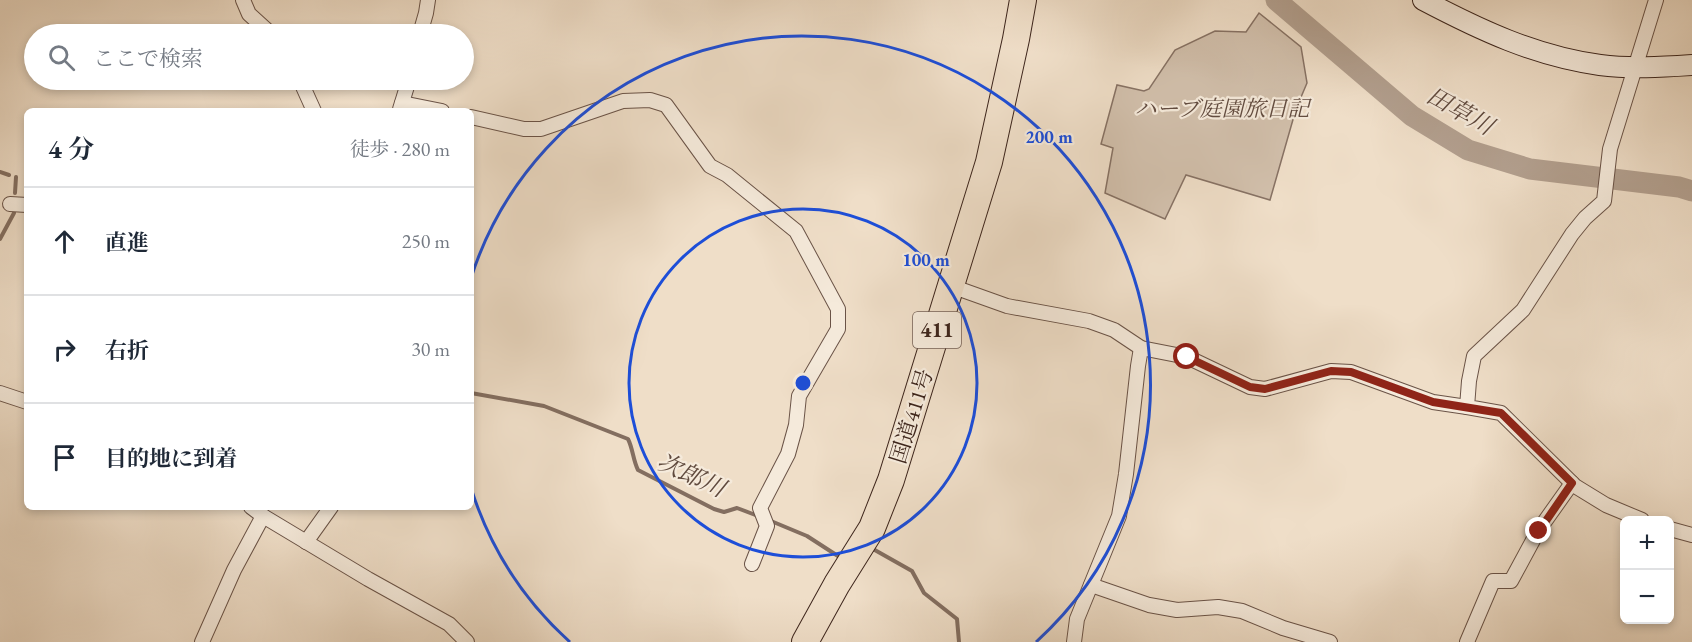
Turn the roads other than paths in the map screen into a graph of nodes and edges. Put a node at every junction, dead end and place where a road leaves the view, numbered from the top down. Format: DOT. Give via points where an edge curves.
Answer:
graph roads {
  1 [pos="243,0"];
  2 [pos="428,0"];
  3 [pos="1023,0"];
  4 [pos="1423,0"];
  5 [pos="1656,0"];
  6 [pos="260,24"];
  7 [pos="423,24"];
  8 [pos="1692,65"];
  9 [pos="1635,67"];
  10 [pos="305,90"];
  11 [pos="406,90"];
  12 [pos="400,107"];
  13 [pos="313,108"];
  14 [pos="474,118"];
  15 [pos="10,204"];
  16 [pos="24,204"];
  17 [pos="951,286"];
  18 [pos="1141,348"];
  19 [pos="0,393"];
  20 [pos="24,401"];
  21 [pos="1467,407"];
  22 [pos="1572,483"];
  23 [pos="255,510"];
  24 [pos="329,510"];
  25 [pos="262,516"];
  26 [pos="1632,516"];
  27 [pos="1674,530"];
  28 [pos="1692,535"];
  29 [pos="306,542"];
  30 [pos="752,564"];
  31 [pos="1090,585"];
  32 [pos="202,642"];
  33 [pos="467,642"];
  34 [pos="806,642"];
  35 [pos="1074,642"];
  36 [pos="1330,642"];
  37 [pos="1467,642"];
  1 -- 6 [label="street" via="249,14"];
  2 -- 7 [label="street"];
  3 -- 17 [label="highway, 国道411号 / 411" via="989,162"];
  4 -- 9 [label="street" via="1533,50 1602,65"];
  5 -- 9 [label="street"];
  8 -- 9 [label="street"];
  9 -- 21 [label="street" via="1610,149 1604,201 1572,234 1523,310 1474,356"];
  10 -- 13 [label="street"];
  11 -- 12 [label="street"];
  14 -- 30 [label="street" via="541,129 623,101 658,102 666,105 710,166 727,175 796,231 838,309 838,329 799,396 788,454 760,508 767,526"];
  15 -- 16 [label="street"];
  17 -- 18 [label="street" via="1007,306 1089,321 1114,330"];
  17 -- 34 [label="highway, 国道411号 / 411" via="879,511"];
  18 -- 21 [label="street" via="1187,357 1250,387 1265,389 1331,371 1351,372 1433,402"];
  18 -- 31 [label="street" via="1119,516"];
  19 -- 20 [label="street"];
  21 -- 22 [label="street" via="1501,413"];
  22 -- 26 [label="street" via="1606,505"];
  22 -- 37 [label="street" via="1511,581 1493,581"];
  23 -- 25 [label="street"];
  24 -- 29 [label="street"];
  25 -- 29 [label="street"];
  25 -- 32 [label="street"];
  27 -- 28 [label="street"];
  29 -- 33 [label="street" via="449,624"];
  31 -- 35 [label="street" via="1077,618"];
  31 -- 36 [label="street" via="1149,605 1178,610 1218,607 1242,611"];
}
